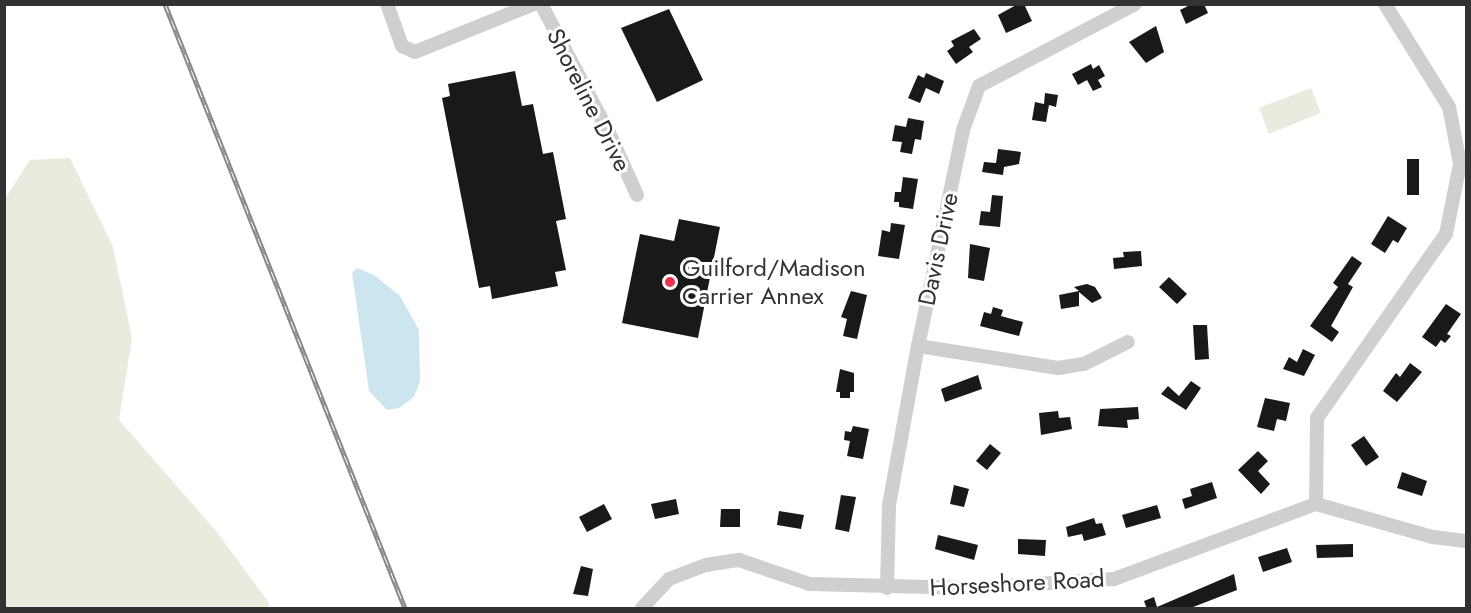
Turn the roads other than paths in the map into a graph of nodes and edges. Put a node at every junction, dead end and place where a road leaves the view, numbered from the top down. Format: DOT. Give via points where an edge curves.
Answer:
graph roads {
  1 [pos="387,4"];
  2 [pos="534,4"];
  3 [pos="541,4"];
  4 [pos="1135,4"];
  5 [pos="1385,4"];
  6 [pos="637,195"];
  7 [pos="1128,342"];
  8 [pos="918,346"];
  9 [pos="1316,504"];
  10 [pos="1467,541"];
  11 [pos="887,588"];
  12 [pos="642,609"];
  1 -- 2 [label="street" via="402,46 415,52"];
  3 -- 6 [label="street, Shoreline Drive"];
  4 -- 8 [label="street, Davis Drive" via="979,86 963,130"];
  5 -- 9 [label="street" via="1449,107 1460,164 1446,234 1317,418"];
  7 -- 8 [label="street" via="1084,364 1058,368"];
  8 -- 11 [label="street, Davis Drive" via="889,505"];
  9 -- 10 [label="street" via="1433,537"];
  9 -- 11 [label="street, Horseshore Road" via="1114,579 1061,585"];
  11 -- 12 [label="street, Horseshore Road" via="810,584 739,560 706,565 669,579"];
}
